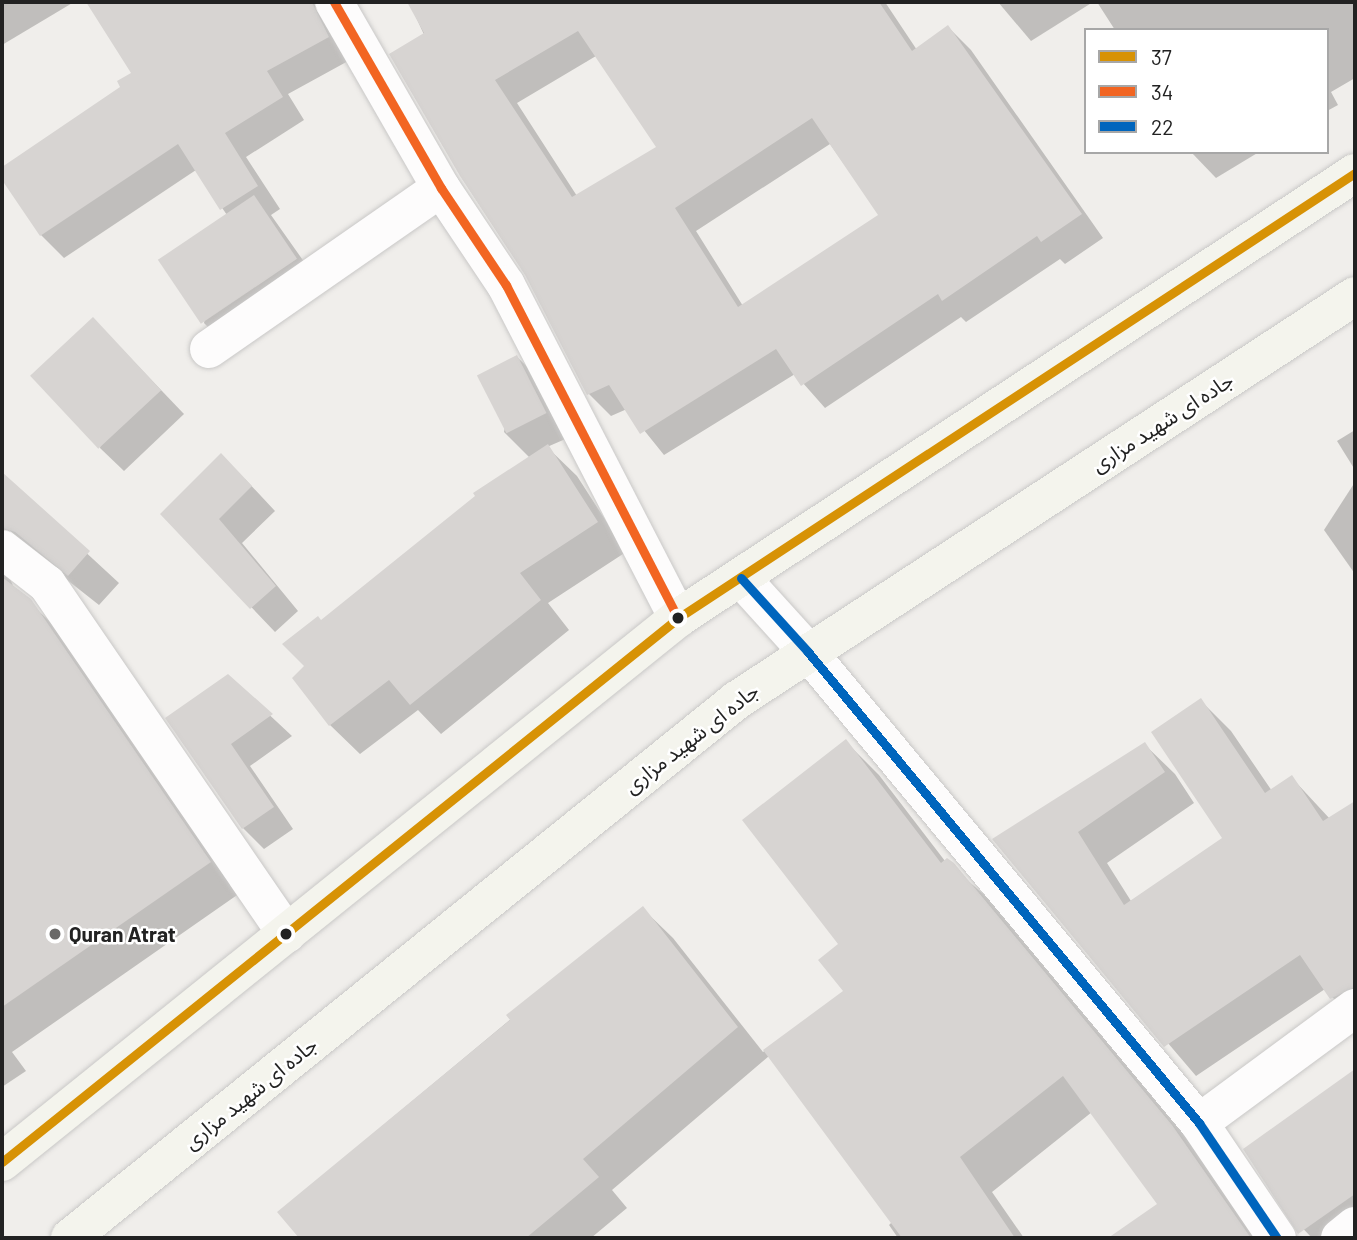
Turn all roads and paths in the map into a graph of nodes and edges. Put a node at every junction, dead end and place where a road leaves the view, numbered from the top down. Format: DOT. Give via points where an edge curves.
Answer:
graph roads {
  1 [pos="334,2"];
  2 [pos="1355,173"];
  3 [pos="441,188"];
  4 [pos="1355,296"];
  5 [pos="209,349"];
  6 [pos="2,549"];
  7 [pos="741,578"];
  8 [pos="678,618"];
  9 [pos="808,652"];
  10 [pos="286,934"];
  11 [pos="1355,1008"];
  12 [pos="1199,1123"];
  13 [pos="2,1162"];
  14 [pos="1355,1226"];
  15 [pos="70,1238"];
  16 [pos="1278,1238"];
  17 [pos="1340,1238"];
  1 -- 3 [label="street"];
  2 -- 7 [label="main road"];
  3 -- 5 [label="street"];
  3 -- 8 [label="street" via="506,285"];
  4 -- 9 [label="main road, جاده ای شهید مزاری"];
  6 -- 10 [label="street" via="47,584"];
  7 -- 8 [label="main road"];
  7 -- 9 [label="street"];
  8 -- 10 [label="main road"];
  9 -- 12 [label="street"];
  9 -- 15 [label="main road, جاده ای شهید مزاری" via="726,709"];
  10 -- 13 [label="main road"];
  11 -- 12 [label="street"];
  12 -- 16 [label="street"];
  14 -- 17 [label="street"];
}
